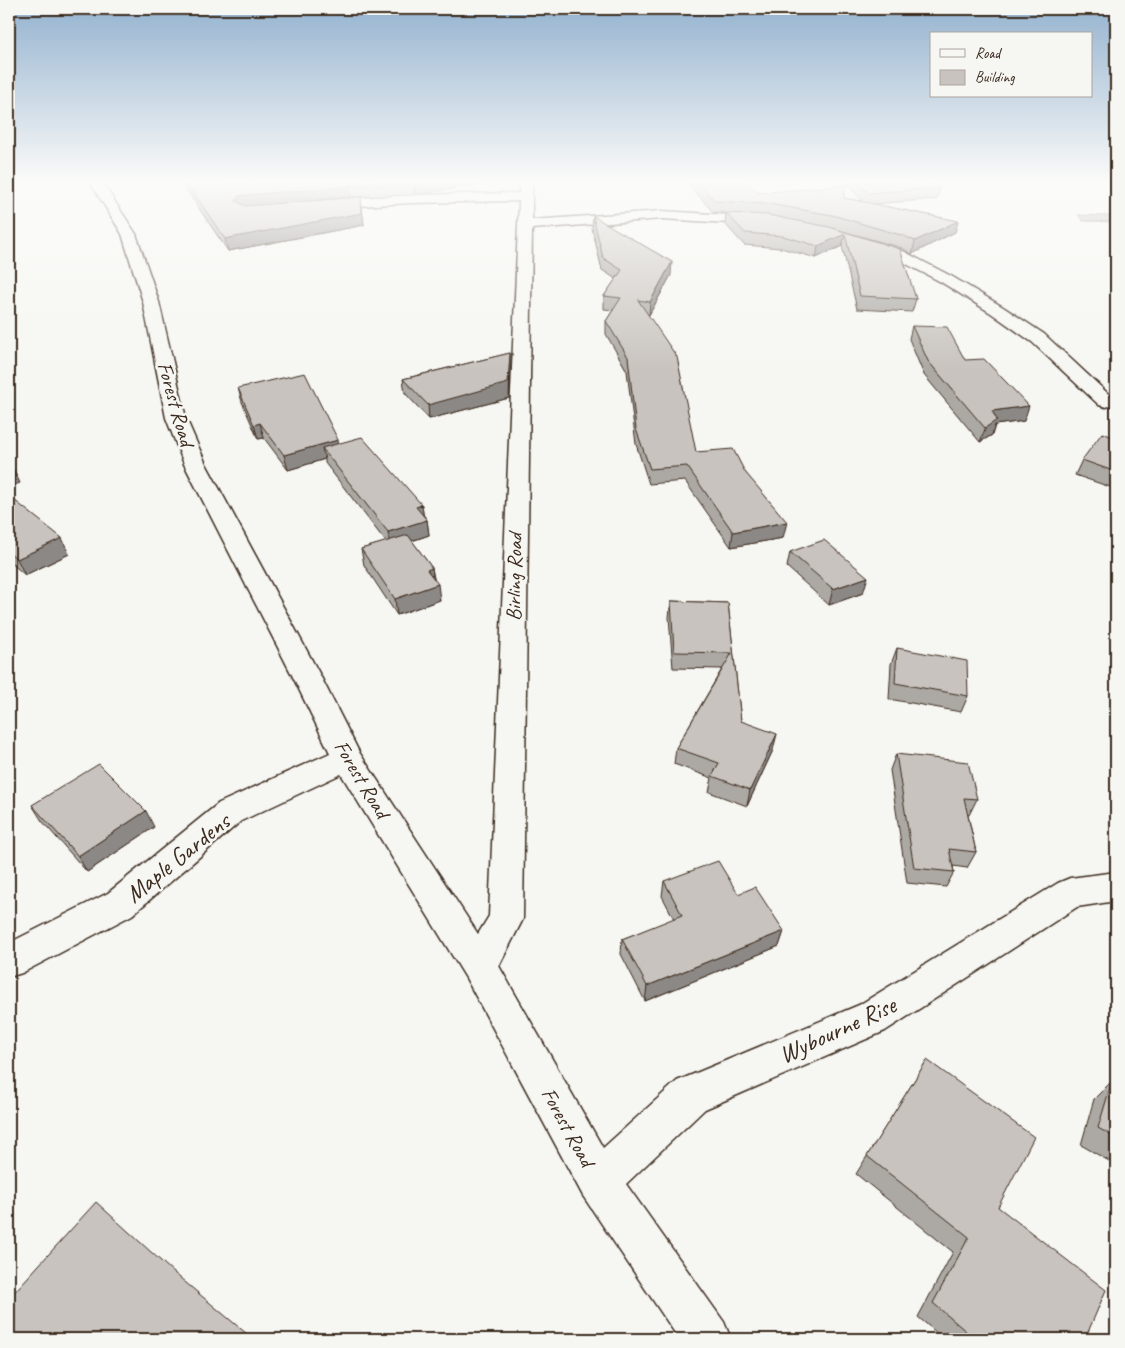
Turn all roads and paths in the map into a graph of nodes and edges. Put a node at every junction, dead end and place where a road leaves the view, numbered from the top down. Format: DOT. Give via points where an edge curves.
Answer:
graph roads {
  1 [pos="133,245"];
  2 [pos="523,245"];
  3 [pos="870,245"];
  4 [pos="1106,401"];
  5 [pos="347,758"];
  6 [pos="1116,887"];
  7 [pos="9,961"];
  8 [pos="479,966"];
  9 [pos="598,1181"];
  10 [pos="706,1339"];
  1 -- 5 [label="street, Forest Road" via="151,302 176,418 195,464"];
  2 -- 8 [label="street, Birling Road" via="506,919"];
  3 -- 4 [label="street" via="896,253 997,310 1038,338"];
  5 -- 7 [label="street, Maple Gardens" via="230,812 120,904"];
  5 -- 8 [label="street, Forest Road"];
  6 -- 9 [label="street, Wybourne Rise" via="1070,893 872,1018 691,1095"];
  8 -- 9 [label="street, Forest Road"];
  9 -- 10 [label="street, Forest Road"];
}
